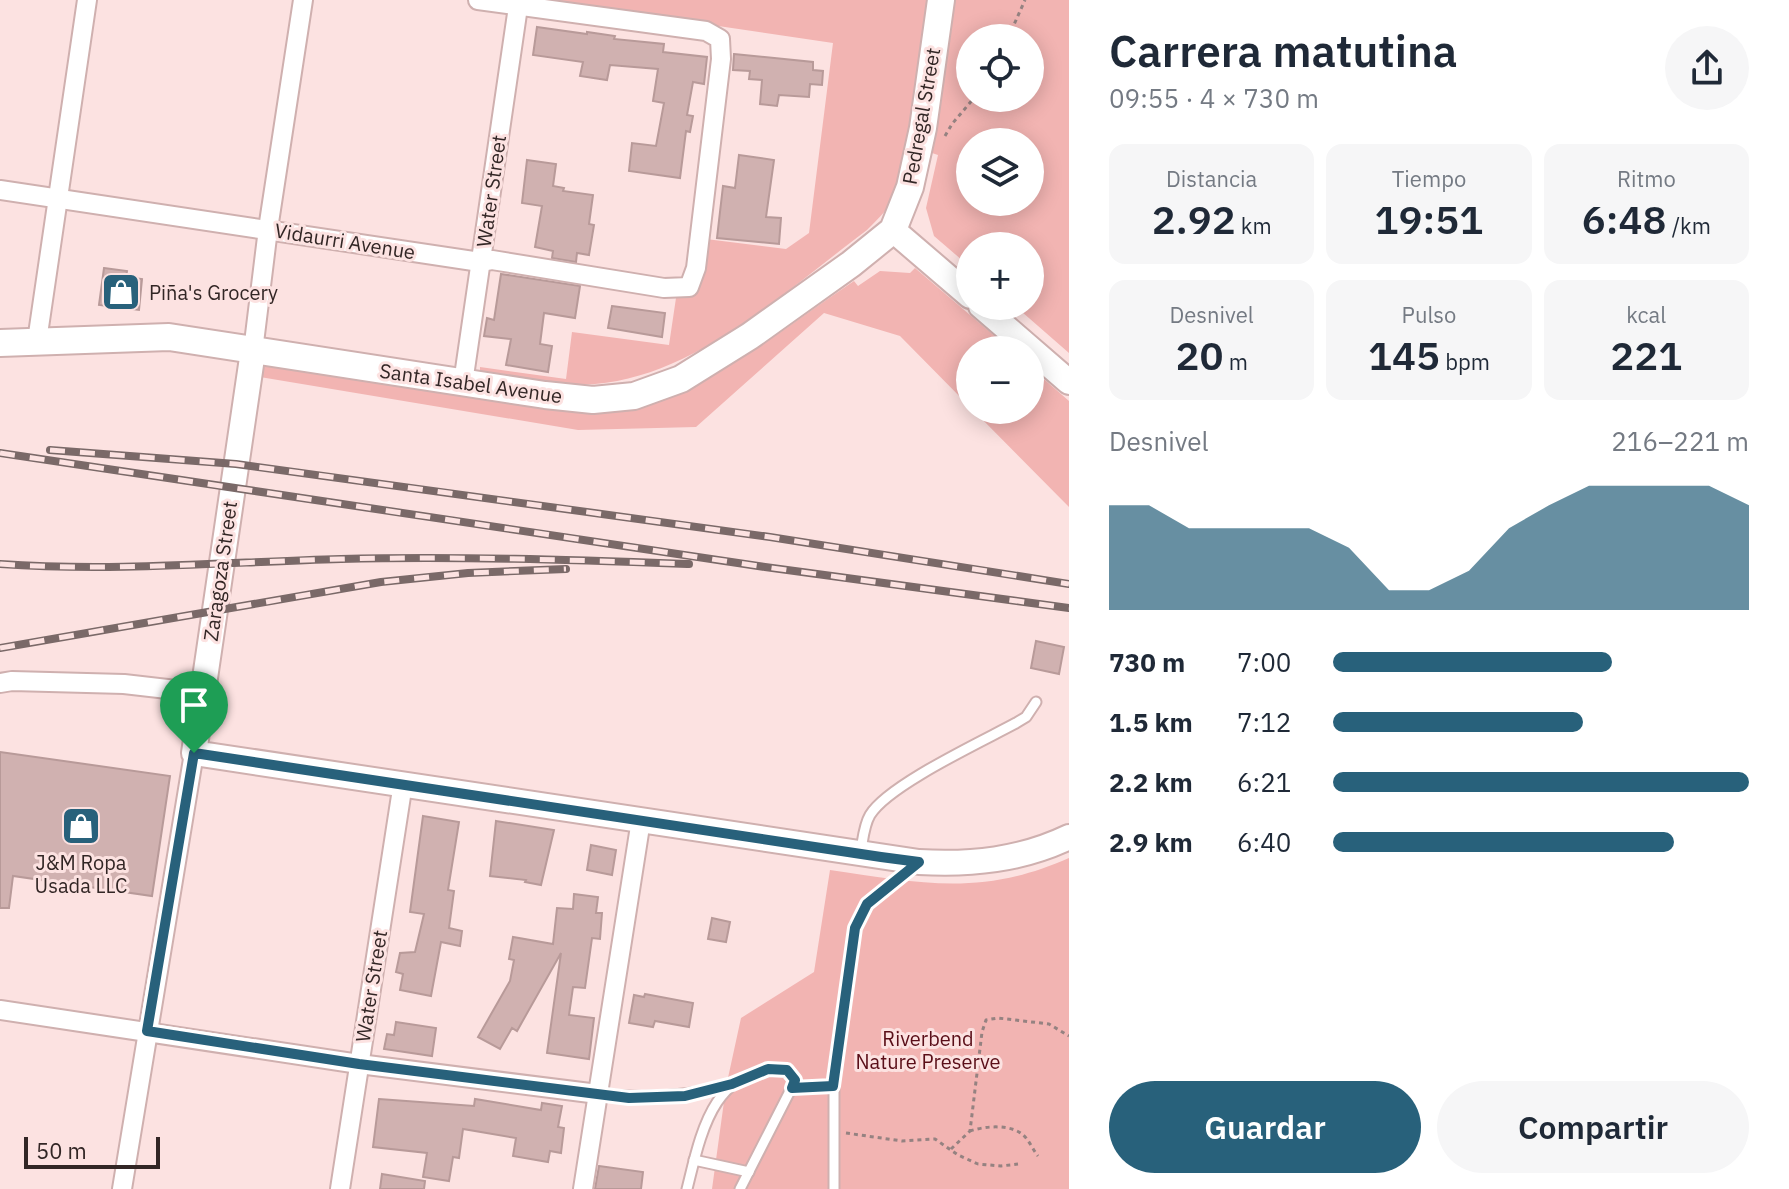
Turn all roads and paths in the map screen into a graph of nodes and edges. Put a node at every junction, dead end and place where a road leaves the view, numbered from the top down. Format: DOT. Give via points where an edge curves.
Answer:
graph roads {
  1 [pos="87,0"];
  2 [pos="303,0"];
  3 [pos="478,0"];
  4 [pos="941,0"];
  5 [pos="1025,0"];
  6 [pos="519,3"];
  7 [pos="1014,24"];
  8 [pos="962,112"];
  9 [pos="941,144"];
  10 [pos="0,190"];
  11 [pos="57,199"];
  12 [pos="268,229"];
  13 [pos="893,230"];
  14 [pos="480,262"];
  15 [pos="956,284"];
  16 [pos="997,320"];
  17 [pos="37,341"];
  18 [pos="0,343"];
  19 [pos="253,351"];
  20 [pos="1069,382"];
  21 [pos="463,383"];
  22 [pos="0,683"];
  23 [pos="202,693"];
  24 [pos="1036,702"];
  25 [pos="194,753"];
  26 [pos="403,783"];
  27 [pos="641,820"];
  28 [pos="1069,837"];
  29 [pos="860,854"];
  30 [pos="919,862"];
  31 [pos="0,1010"];
  32 [pos="147,1031"];
  33 [pos="1069,1036"];
  34 [pos="359,1064"];
  35 [pos="732,1084"];
  36 [pos="833,1086"];
  37 [pos="792,1088"];
  38 [pos="598,1094"];
  39 [pos="970,1131"];
  40 [pos="834,1133"];
  41 [pos="951,1149"];
  42 [pos="1038,1156"];
  43 [pos="694,1160"];
  44 [pos="1018,1164"];
  45 [pos="749,1172"];
  46 [pos="122,1189"];
  47 [pos="340,1189"];
  48 [pos="583,1189"];
  49 [pos="687,1189"];
  50 [pos="740,1189"];
  51 [pos="834,1189"];
  1 -- 11 [label="street"];
  2 -- 12 [label="street, Zaragoza Street"];
  3 -- 6 [label="street"];
  4 -- 13 [label="main road, Pedregal Street" via="923,128 910,187"];
  5 -- 7 [label="path"];
  6 -- 14 [label="street, Water Street"];
  6 -- 14 [label="street, Vidaurri Avenue" via="706,31 720,39 696,268 689,287 673,289"];
  8 -- 9 [label="path"];
  10 -- 11 [label="street, Vidaurri Avenue"];
  11 -- 12 [label="street, Vidaurri Avenue"];
  11 -- 17 [label="street"];
  12 -- 14 [label="street, Vidaurri Avenue"];
  12 -- 19 [label="street, Zaragoza Street"];
  13 -- 15 [label="street"];
  13 -- 21 [label="main road, Santa Isabel Avenue" via="750,336 681,379 634,396 593,400"];
  14 -- 21 [label="street, Water Street"];
  16 -- 20 [label="street"];
  17 -- 18 [label="main road, Santa Isabel Avenue"];
  17 -- 19 [label="main road, Santa Isabel Avenue" via="169,337"];
  19 -- 21 [label="main road, Santa Isabel Avenue"];
  19 -- 23 [label="street, Zaragoza Street"];
  22 -- 23 [label="street" via="124,684"];
  23 -- 25 [label="street, Zaragoza Street"];
  24 -- 29 [label="lane" via="1026,717 883,800 870,815"];
  25 -- 26 [label="street"];
  25 -- 32 [label="street, Zaragoza Street"];
  26 -- 27 [label="street"];
  26 -- 34 [label="street, Water Street"];
  27 -- 29 [label="street"];
  27 -- 38 [label="street"];
  28 -- 30 [label="street" via="1024,855 972,863"];
  29 -- 30 [label="street"];
  30 -- 36 [label="lane" via="867,904 855,928"];
  31 -- 32 [label="street"];
  32 -- 34 [label="street"];
  32 -- 46 [label="street, Zaragoza Street"];
  33 -- 39 [label="path" via="1049,1024 986,1020"];
  34 -- 38 [label="street"];
  34 -- 47 [label="street, Water Street"];
  35 -- 37 [label="lane" via="768,1069 787,1070 795,1080"];
  35 -- 38 [label="lane" via="685,1096"];
  35 -- 43 [label="lane" via="712,1106"];
  36 -- 37 [label="lane"];
  36 -- 40 [label="lane"];
  37 -- 45 [label="lane"];
  38 -- 48 [label="street"];
  39 -- 41 [label="path"];
  39 -- 42 [label="path" via="1001,1127 1022,1133"];
  40 -- 41 [label="path" via="935,1139"];
  40 -- 51 [label="lane"];
  41 -- 44 [label="path" via="978,1164"];
  43 -- 45 [label="lane"];
  43 -- 49 [label="lane"];
  45 -- 50 [label="lane"];
}
